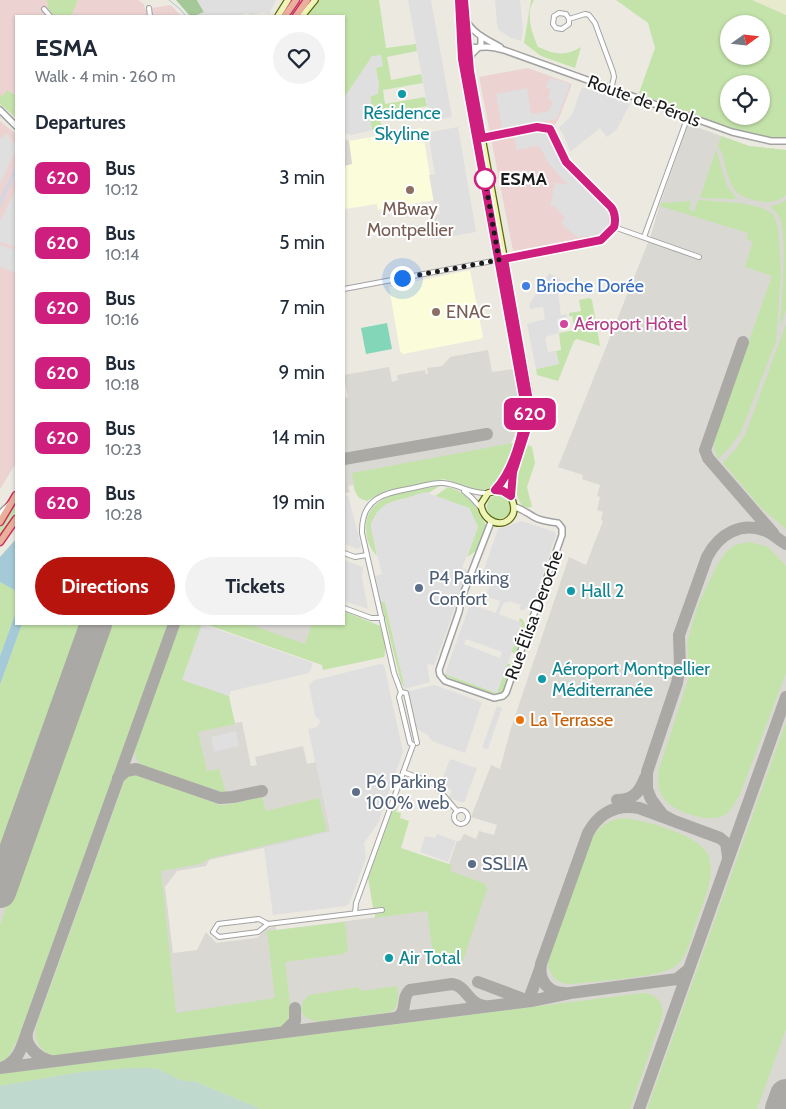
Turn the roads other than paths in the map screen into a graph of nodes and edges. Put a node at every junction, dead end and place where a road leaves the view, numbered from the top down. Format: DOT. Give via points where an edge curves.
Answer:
graph roads {
  1 [pos="288,0"];
  2 [pos="296,0"];
  3 [pos="307,0"];
  4 [pos="315,0"];
  5 [pos="459,0"];
  6 [pos="464,0"];
  7 [pos="149,8"];
  8 [pos="44,9"];
  9 [pos="49,15"];
  10 [pos="150,15"];
  11 [pos="279,15"];
  12 [pos="286,15"];
  13 [pos="297,15"];
  14 [pos="303,15"];
  15 [pos="465,17"];
  16 [pos="569,19"];
  17 [pos="480,35"];
  18 [pos="465,42"];
  19 [pos="477,48"];
  20 [pos="504,50"];
  21 [pos="461,51"];
  22 [pos="469,63"];
  23 [pos="611,89"];
  24 [pos="0,110"];
  25 [pos="6,115"];
  26 [pos="688,116"];
  27 [pos="15,120"];
  28 [pos="15,125"];
  29 [pos="479,138"];
  30 [pos="786,141"];
  31 [pos="614,227"];
  32 [pos="644,237"];
  33 [pos="699,257"];
  34 [pos="502,259"];
  35 [pos="345,288"];
  36 [pos="460,488"];
  37 [pos="492,491"];
  38 [pos="511,496"];
  39 [pos="15,497"];
  40 [pos="12,502"];
  41 [pos="515,507"];
  42 [pos="482,509"];
  43 [pos="0,514"];
  44 [pos="15,520"];
  45 [pos="0,522"];
  46 [pos="491,522"];
  47 [pos="0,542"];
  48 [pos="345,553"];
  49 [pos="367,555"];
  50 [pos="345,608"];
  51 [pos="382,618"];
  52 [pos="401,692"];
  53 [pos="415,744"];
  54 [pos="403,772"];
  55 [pos="457,812"];
  56 [pos="382,910"];
  57 [pos="355,913"];
  58 [pos="268,924"];
  1 -- 11 [label="main road"];
  2 -- 12 [label="highway"];
  3 -- 13 [label="highway"];
  4 -- 14 [label="main road"];
  5 -- 18 [label="street"];
  5 -- 21 [label="main road"];
  6 -- 15 [label="main road"];
  7 -- 10 [label="street"];
  8 -- 9 [label="street"];
  15 -- 17 [label="street, Route de Pérols" via="467,24"];
  15 -- 18 [label="main road"];
  16 -- 16 [label="street" via="564,13 558,13 553,24 556,28 565,28"];
  16 -- 23 [label="street" via="589,15 595,22 614,77"];
  17 -- 18 [label="street" via="472,34"];
  17 -- 19 [label="street" via="482,42"];
  17 -- 20 [label="street, Route de Pérols"];
  18 -- 19 [label="street"];
  18 -- 21 [label="street"];
  18 -- 22 [label="main road"];
  19 -- 20 [label="street, Route de Pérols"];
  19 -- 22 [label="street"];
  20 -- 23 [label="street, Route de Pérols"];
  21 -- 29 [label="main road"];
  22 -- 29 [label="main road"];
  23 -- 26 [label="street, Route de Pérols"];
  24 -- 25 [label="street"];
  25 -- 27 [label="street"];
  25 -- 28 [label="street"];
  26 -- 30 [label="street, Route de Pérols" via="749,137"];
  26 -- 32 [label="street"];
  29 -- 31 [label="street" via="537,127 550,129 566,162 613,209"];
  29 -- 34 [label="main road"];
  31 -- 32 [label="street"];
  31 -- 34 [label="street" via="601,240"];
  32 -- 33 [label="street"];
  34 -- 35 [label="street"];
  34 -- 37 [label="main road" via="525,407 524,422 510,466 505,478"];
  34 -- 38 [label="main road" via="530,407 529,422 513,472"];
  36 -- 37 [label="street" via="474,492"];
  36 -- 42 [label="street"];
  36 -- 49 [label="street" via="436,484 390,492 376,499 362,522"];
  37 -- 38 [label="main road" via="503,491"];
  37 -- 42 [label="main road" via="483,500"];
  38 -- 41 [label="main road"];
  39 -- 40 [label="highway"];
  40 -- 43 [label="street"];
  40 -- 45 [label="highway"];
  41 -- 46 [label="main road" via="507,521"];
  41 -- 46 [label="street, Rue Élisa Deroche" via="560,525 562,536 506,693 494,698 445,681 439,670"];
  42 -- 46 [label="main road"];
  44 -- 47 [label="highway"];
  48 -- 49 [label="street" via="355,557"];
  49 -- 51 [label="street"];
  50 -- 51 [label="street" via="371,618"];
  51 -- 52 [label="street"];
  52 -- 53 [label="street" via="406,694"];
  52 -- 53 [label="street" via="399,697 410,743"];
  53 -- 54 [label="street"];
  54 -- 55 [label="street" via="433,783"];
  54 -- 57 [label="street"];
  56 -- 57 [label="street"];
  57 -- 58 [label="street"];
  58 -- 58 [label="street" via="251,919 218,924 214,932 219,936 250,934"];
}
